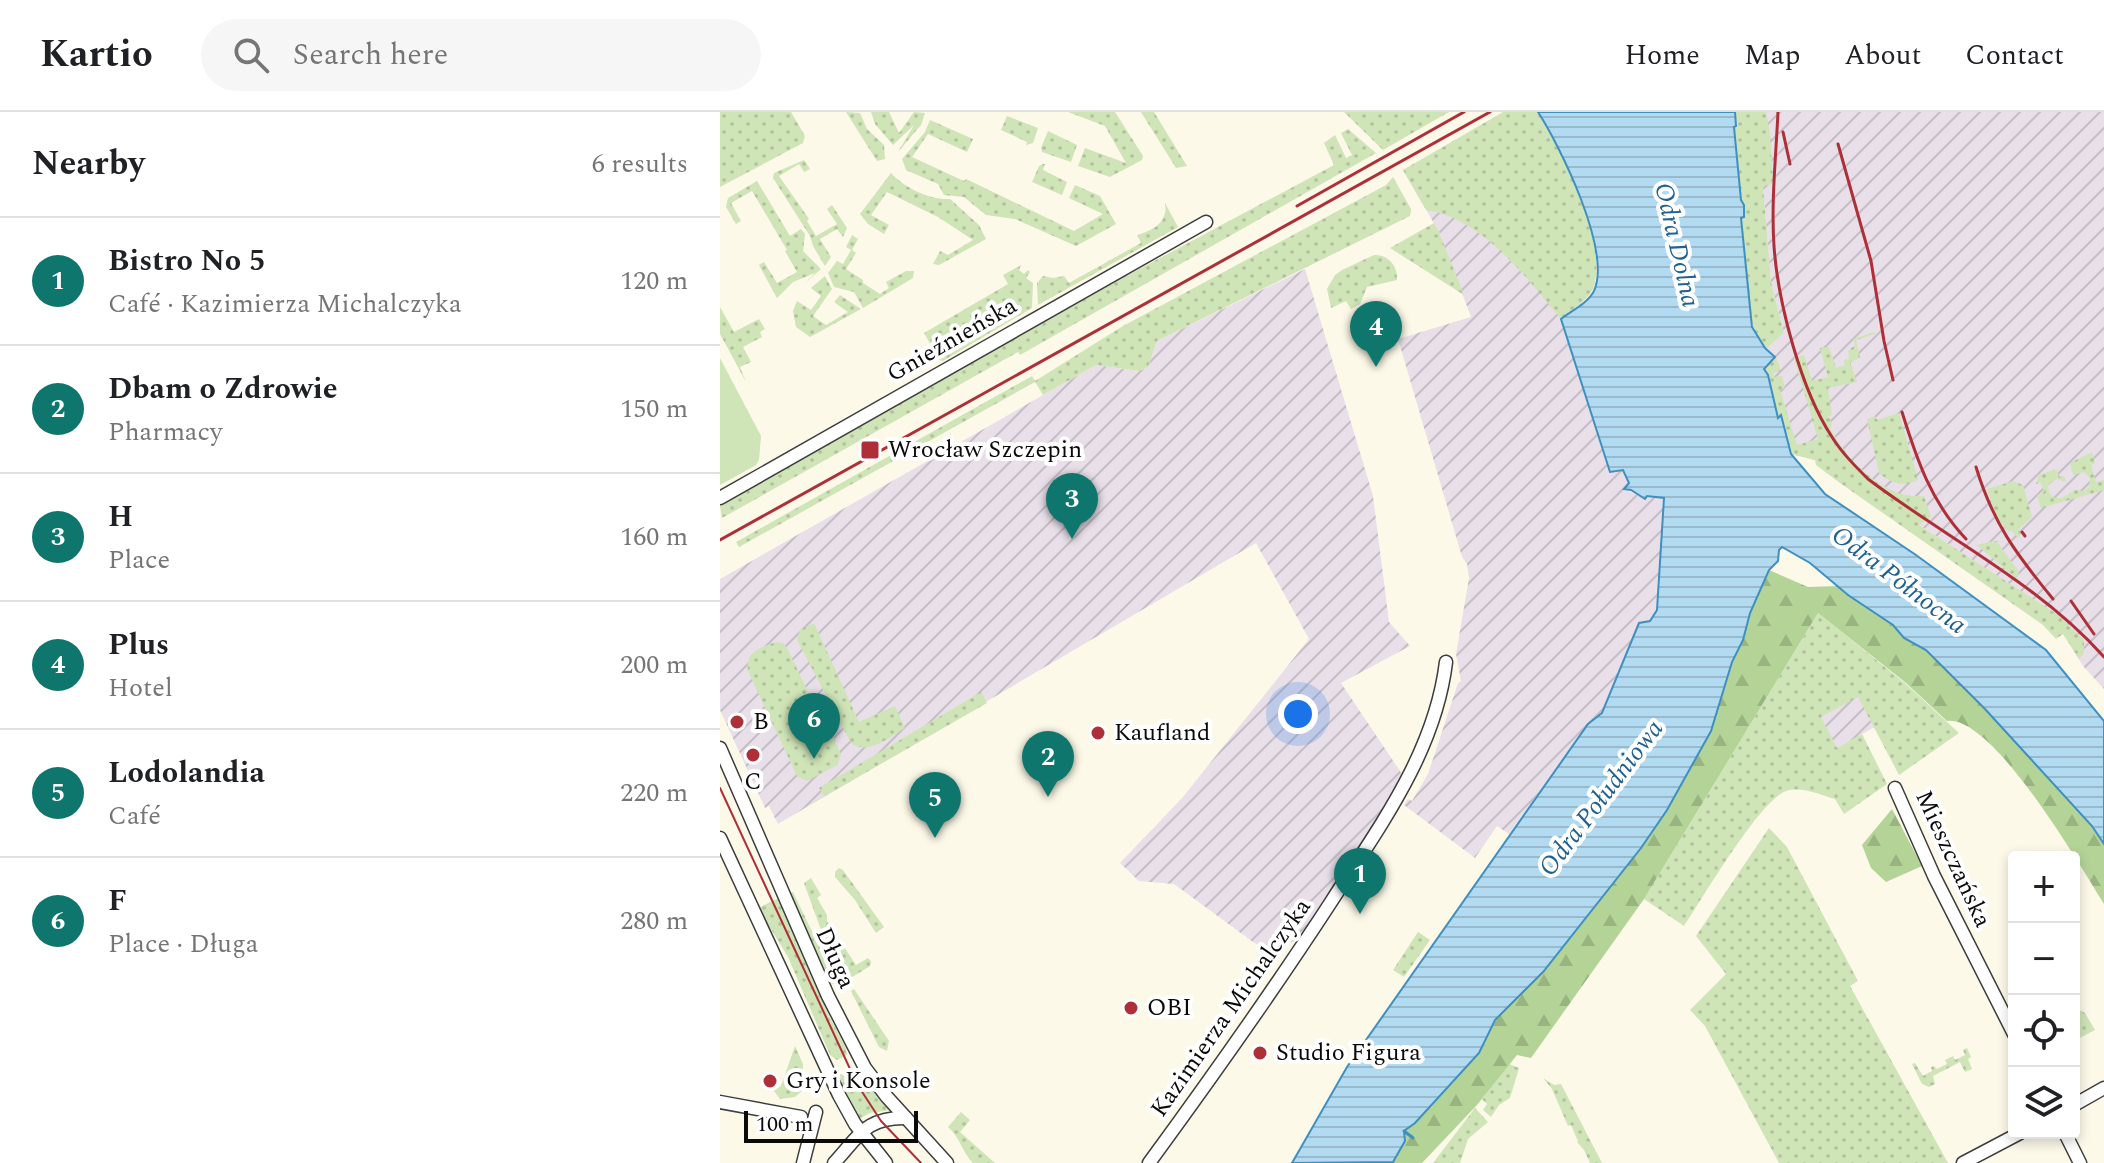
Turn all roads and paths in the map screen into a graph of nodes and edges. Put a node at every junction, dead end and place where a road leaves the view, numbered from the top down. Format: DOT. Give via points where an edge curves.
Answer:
graph roads {
  1 [pos="1206,222"];
  2 [pos="720,498"];
  3 [pos="1446,662"];
  4 [pos="720,748"];
  5 [pos="724,765"];
  6 [pos="1895,788"];
  7 [pos="720,838"];
  8 [pos="2008,1022"];
  9 [pos="2104,1088"];
  10 [pos="720,1102"];
  11 [pos="2080,1102"];
  12 [pos="816,1112"];
  13 [pos="801,1117"];
  14 [pos="906,1118"];
  15 [pos="862,1133"];
  16 [pos="2009,1139"];
  17 [pos="2068,1139"];
  18 [pos="803,1163"];
  19 [pos="834,1163"];
  20 [pos="886,1163"];
  21 [pos="947,1163"];
  22 [pos="1149,1163"];
  23 [pos="1963,1163"];
  24 [pos="2080,1163"];
  1 -- 2 [label="street, Gnieźnieńska"];
  3 -- 22 [label="street, Kazimierza Michalczyka" via="1442,694 1405,787 1283,976"];
  4 -- 5 [label="street, Długa"];
  5 -- 14 [label="street, Długa" via="865,1068"];
  6 -- 8 [label="street, Mieszczańska"];
  7 -- 15 [label="street" via="839,1095"];
  9 -- 11 [label="street"];
  10 -- 13 [label="street"];
  12 -- 18 [label="street"];
  14 -- 15 [label="street" via="880,1119"];
  14 -- 21 [label="street, Długa"];
  15 -- 19 [label="street"];
  15 -- 20 [label="street"];
  16 -- 23 [label="street"];
  17 -- 24 [label="street"];
}
